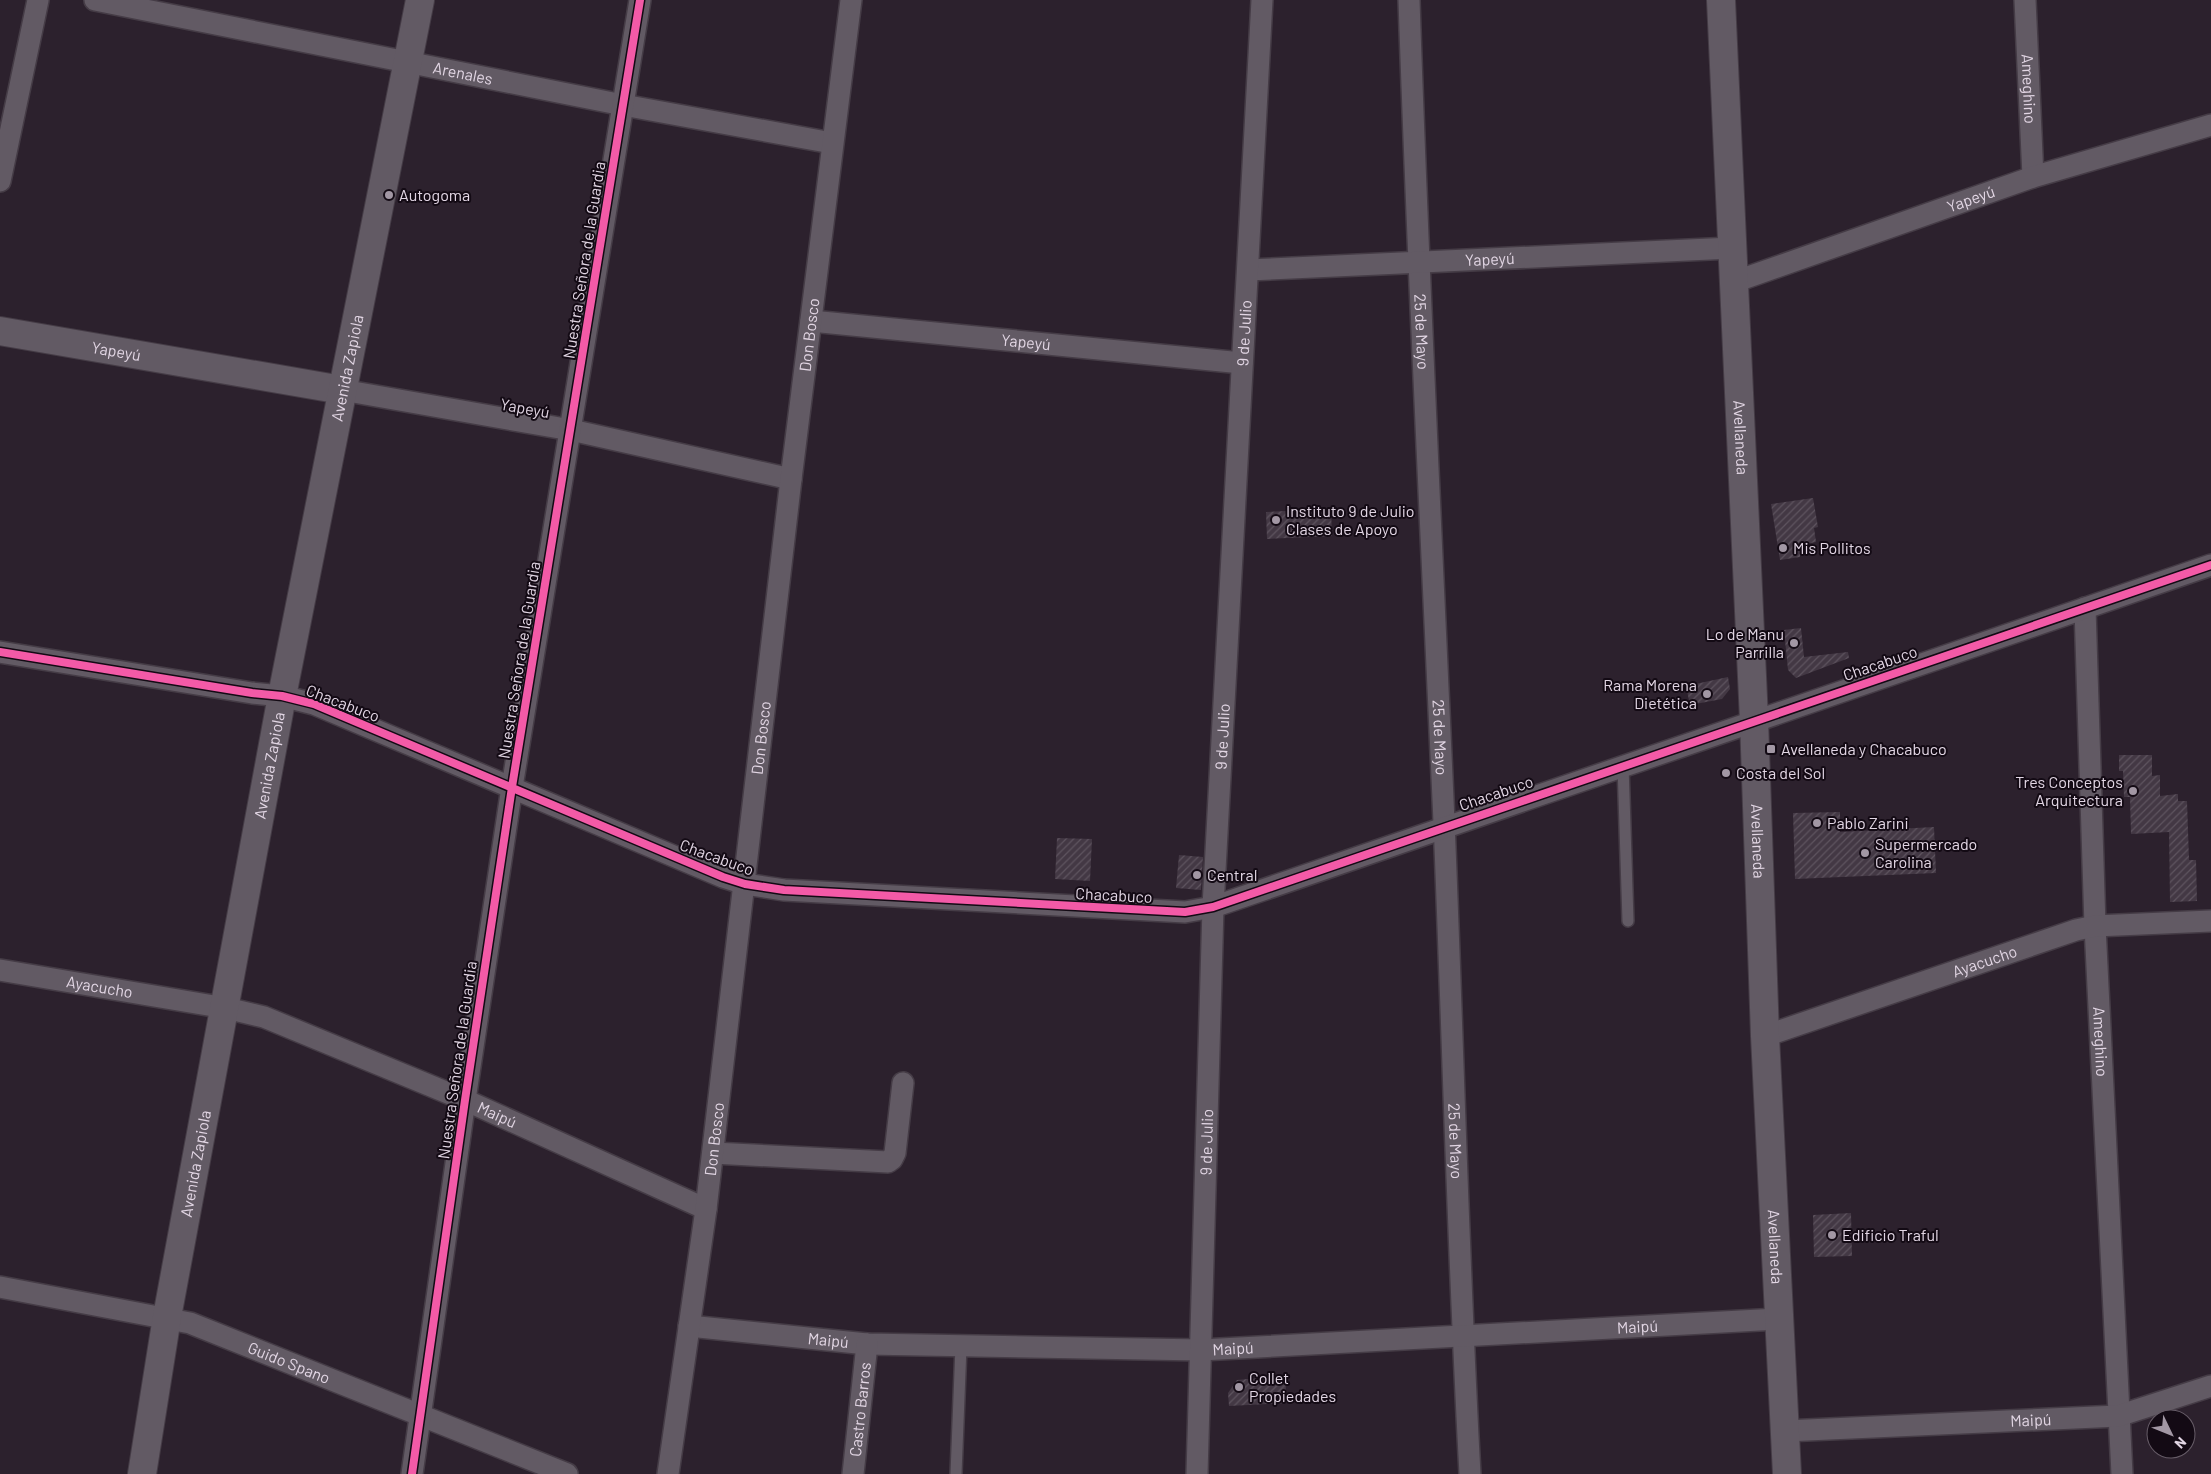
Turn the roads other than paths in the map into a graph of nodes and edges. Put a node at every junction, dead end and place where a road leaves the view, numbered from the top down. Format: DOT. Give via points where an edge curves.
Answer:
graph roads {
  1 [pos="38,0"];
  2 [pos="95,0"];
  3 [pos="420,0"];
  4 [pos="640,0"];
  5 [pos="851,0"];
  6 [pos="1262,0"];
  7 [pos="1408,0"];
  8 [pos="1721,0"];
  9 [pos="2025,0"];
  10 [pos="408,63"];
  11 [pos="623,105"];
  12 [pos="2211,125"];
  13 [pos="832,143"];
  14 [pos="2033,177"];
  15 [pos="0,181"];
  16 [pos="1732,248"];
  17 [pos="1417,264"];
  18 [pos="1248,270"];
  19 [pos="1734,282"];
  20 [pos="812,321"];
  21 [pos="0,331"];
  22 [pos="1242,363"];
  23 [pos="342,390"];
  24 [pos="571,430"];
  25 [pos="791,479"];
  26 [pos="2211,564"];
  27 [pos="2085,608"];
  28 [pos="0,652"];
  29 [pos="282,696"];
  30 [pos="1754,720"];
  31 [pos="1623,765"];
  32 [pos="512,787"];
  33 [pos="1444,826"];
  34 [pos="745,884"];
  35 [pos="1213,907"];
  36 [pos="1628,921"];
  37 [pos="2211,921"];
  38 [pos="2095,926"];
  39 [pos="0,970"];
  40 [pos="199,1004"];
  41 [pos="226,1008"];
  42 [pos="1765,1036"];
  43 [pos="903,1083"];
  44 [pos="465,1100"];
  45 [pos="713,1153"];
  46 [pos="706,1208"];
  47 [pos="0,1287"];
  48 [pos="167,1317"];
  49 [pos="1778,1319"];
  50 [pos="689,1326"];
  51 [pos="1462,1336"];
  52 [pos="867,1344"];
  53 [pos="961,1346"];
  54 [pos="1201,1350"];
  55 [pos="2211,1386"];
  56 [pos="422,1416"];
  57 [pos="2118,1416"];
  58 [pos="1785,1431"];
  59 [pos="142,1474"];
  60 [pos="412,1474"];
  61 [pos="567,1474"];
  62 [pos="668,1474"];
  63 [pos="853,1474"];
  64 [pos="956,1474"];
  65 [pos="1197,1474"];
  66 [pos="1470,1474"];
  67 [pos="1787,1474"];
  68 [pos="2122,1474"];
  1 -- 15 [label="street"];
  2 -- 10 [label="street, Arenales"];
  3 -- 10 [label="street, Avenida Zapiola"];
  4 -- 11 [label="street, Nuestra Señora de la Guardia"];
  5 -- 13 [label="street, Don Bosco"];
  6 -- 18 [label="street, 9 de Julio"];
  7 -- 17 [label="street, 25 de Mayo"];
  8 -- 16 [label="street, Avellaneda"];
  9 -- 14 [label="street, Ameghino"];
  10 -- 11 [label="street, Arenales"];
  10 -- 23 [label="street, Avenida Zapiola"];
  11 -- 13 [label="street, Arenales"];
  11 -- 24 [label="street, Nuestra Señora de la Guardia"];
  12 -- 14 [label="street, Yapeyú"];
  13 -- 20 [label="street, Don Bosco"];
  14 -- 19 [label="street, Yapeyú"];
  16 -- 17 [label="street, Yapeyú"];
  16 -- 19 [label="street, Avellaneda"];
  17 -- 18 [label="street, Yapeyú"];
  17 -- 33 [label="street, 25 de Mayo"];
  18 -- 22 [label="street, 9 de Julio"];
  19 -- 30 [label="street, Avellaneda"];
  20 -- 22 [label="street, Yapeyú"];
  20 -- 25 [label="street, Don Bosco"];
  21 -- 23 [label="street, Yapeyú"];
  22 -- 35 [label="street, 9 de Julio"];
  23 -- 24 [label="street, Yapeyú"];
  23 -- 29 [label="street, Avenida Zapiola"];
  24 -- 25 [label="street, Yapeyú"];
  24 -- 32 [label="street, Nuestra Señora de la Guardia"];
  25 -- 34 [label="street, Don Bosco"];
  26 -- 27 [label="street, Chacabuco"];
  27 -- 30 [label="street, Chacabuco"];
  27 -- 38 [label="street, Ameghino"];
  28 -- 29 [label="street, Chacabuco"];
  29 -- 32 [label="street, Chacabuco" via="314,704"];
  29 -- 41 [label="street, Avenida Zapiola"];
  30 -- 31 [label="street, Chacabuco"];
  30 -- 42 [label="street, Avellaneda"];
  31 -- 33 [label="street, Chacabuco"];
  31 -- 36 [label="lane"];
  32 -- 34 [label="street, Chacabuco"];
  32 -- 44 [label="street, Nuestra Señora de la Guardia"];
  33 -- 35 [label="street, Chacabuco"];
  33 -- 51 [label="street, 25 de Mayo"];
  34 -- 35 [label="street, Chacabuco" via="784,890 1185,912"];
  34 -- 45 [label="street, Don Bosco"];
  35 -- 54 [label="street, 9 de Julio"];
  37 -- 38 [label="street, Ayacucho"];
  38 -- 42 [label="street, Ayacucho"];
  38 -- 57 [label="street, Ameghino"];
  39 -- 40 [label="street, Ayacucho"];
  40 -- 41 [label="street, Maipú"];
  41 -- 44 [label="street, Maipú" via="264,1017"];
  41 -- 48 [label="street, Avenida Zapiola"];
  42 -- 49 [label="street, Avellaneda"];
  43 -- 45 [label="street" via="895,1153 888,1162"];
  44 -- 46 [label="street, Maipú"];
  44 -- 56 [label="street, Nuestra Señora de la Guardia"];
  45 -- 46 [label="street, Don Bosco"];
  46 -- 50 [label="street, Don Bosco"];
  47 -- 48 [label="street, Guido Spano"];
  48 -- 56 [label="street, Guido Spano" via="190,1323"];
  48 -- 59 [label="street, Avenida Zapiola"];
  49 -- 51 [label="street, Maipú"];
  49 -- 58 [label="street, Avellaneda"];
  50 -- 52 [label="street, Maipú"];
  50 -- 62 [label="street, Don Bosco"];
  51 -- 54 [label="street, Maipú"];
  51 -- 66 [label="street, 25 de Mayo"];
  52 -- 53 [label="street, Maipú"];
  52 -- 63 [label="street, Castro Barros"];
  53 -- 54 [label="street, Maipú"];
  53 -- 64 [label="lane"];
  54 -- 65 [label="street, 9 de Julio"];
  55 -- 57 [label="street, Maipú"];
  56 -- 60 [label="street, Nuestra Señora de la Guardia"];
  56 -- 61 [label="street, Guido Spano"];
  57 -- 58 [label="street, Maipú"];
  57 -- 68 [label="street, Ameghino"];
  58 -- 67 [label="street, Avellaneda"];
}
